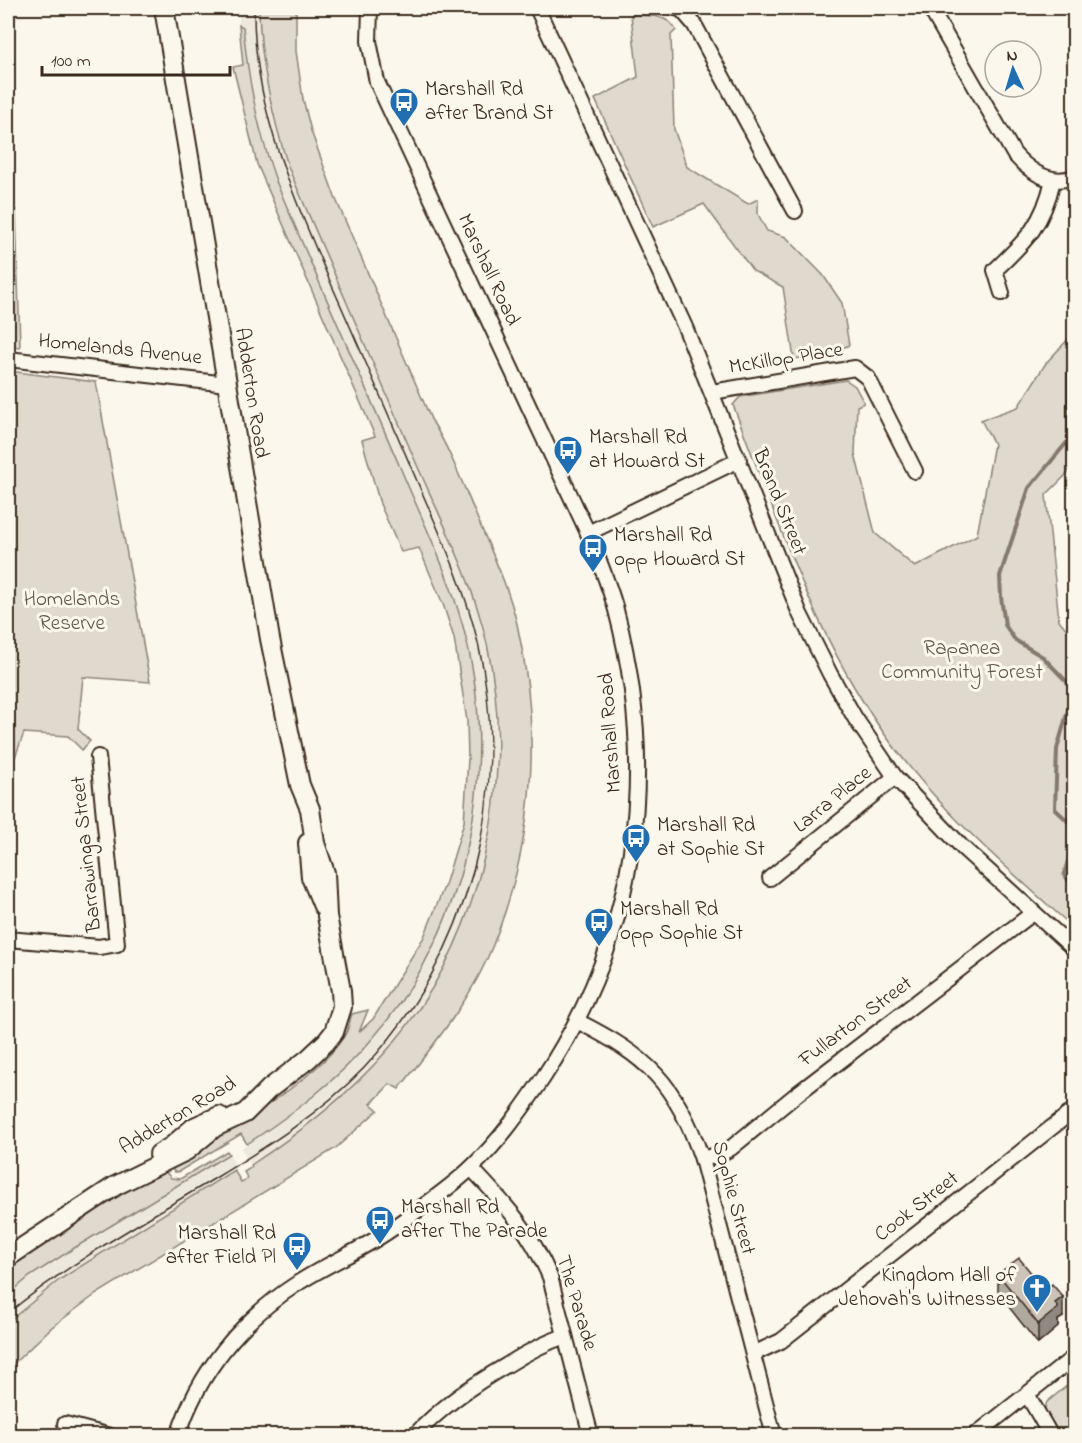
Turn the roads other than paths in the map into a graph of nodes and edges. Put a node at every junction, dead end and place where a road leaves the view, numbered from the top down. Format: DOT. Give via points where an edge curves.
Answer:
graph roads {
  1 [pos="164,8"];
  2 [pos="370,8"];
  3 [pos="537,8"];
  4 [pos="675,8"];
  5 [pos="930,8"];
  6 [pos="1074,177"];
  7 [pos="1053,180"];
  8 [pos="795,211"];
  9 [pos="1002,293"];
  10 [pos="8,359"];
  11 [pos="227,384"];
  12 [pos="712,392"];
  13 [pos="739,460"];
  14 [pos="915,471"];
  15 [pos="588,533"];
  16 [pos="98,757"];
  17 [pos="895,777"];
  18 [pos="770,878"];
  19 [pos="1033,913"];
  20 [pos="8,939"];
  21 [pos="1074,949"];
  22 [pos="577,1021"];
  23 [pos="1074,1110"];
  24 [pos="702,1159"];
  25 [pos="471,1168"];
  26 [pos="8,1257"];
  27 [pos="565,1336"];
  28 [pos="753,1354"];
  29 [pos="1074,1357"];
  30 [pos="1027,1394"];
  31 [pos="65,1424"];
  32 [pos="110,1436"];
  33 [pos="178,1436"];
  34 [pos="414,1436"];
  35 [pos="591,1436"];
  36 [pos="774,1436"];
  37 [pos="974,1436"];
  38 [pos="1051,1436"];
  1 -- 11 [label="main road, Adderton Road"];
  2 -- 15 [label="street, Marshall Road" via="369,41 377,82"];
  3 -- 12 [label="street, Brand Street"];
  4 -- 8 [label="street" via="681,9 694,24"];
  5 -- 7 [label="street" via="1014,154 1038,175"];
  6 -- 7 [label="street"];
  7 -- 9 [label="street" via="1048,205 1033,232 995,270"];
  10 -- 11 [label="street, Homelands Avenue"];
  11 -- 26 [label="main road, Adderton Road" via="270,639 300,784 299,807 311,877 327,916 341,991 339,1019 334,1032 320,1047 245,1113 215,1127 190,1148 115,1186"];
  12 -- 13 [label="street, Brand Street"];
  12 -- 14 [label="street, McKillop Place" via="855,368 868,378"];
  13 -- 15 [label="street"];
  13 -- 17 [label="street, Brand Street" via="808,633 855,717"];
  15 -- 22 [label="street, Marshall Road" via="616,608 624,642 636,716 639,788 626,886 609,946"];
  16 -- 20 [label="street, Barrawinga Street" via="117,944 99,947"];
  17 -- 18 [label="street, Larra Place"];
  17 -- 19 [label="street, Brand Street"];
  19 -- 21 [label="street, Brand Street"];
  19 -- 24 [label="street, Fullarton Street" via="731,1148"];
  22 -- 24 [label="street, Sophie Street" via="628,1049 662,1080 683,1111"];
  22 -- 25 [label="street, Marshall Road" via="531,1095"];
  23 -- 28 [label="street, Cook Street" via="781,1341"];
  24 -- 28 [label="street, Sophie Street"];
  25 -- 27 [label="street, The Parade" via="509,1208 532,1240 550,1277"];
  25 -- 33 [label="street, Marshall Road" via="395,1227 299,1282 254,1316 205,1376"];
  27 -- 34 [label="street" via="544,1343 468,1387"];
  27 -- 35 [label="street, The Parade"];
  28 -- 36 [label="street, Sophie Street"];
  29 -- 30 [label="street"];
  30 -- 37 [label="street"];
  30 -- 38 [label="street"];
  31 -- 32 [label="street"];
}
